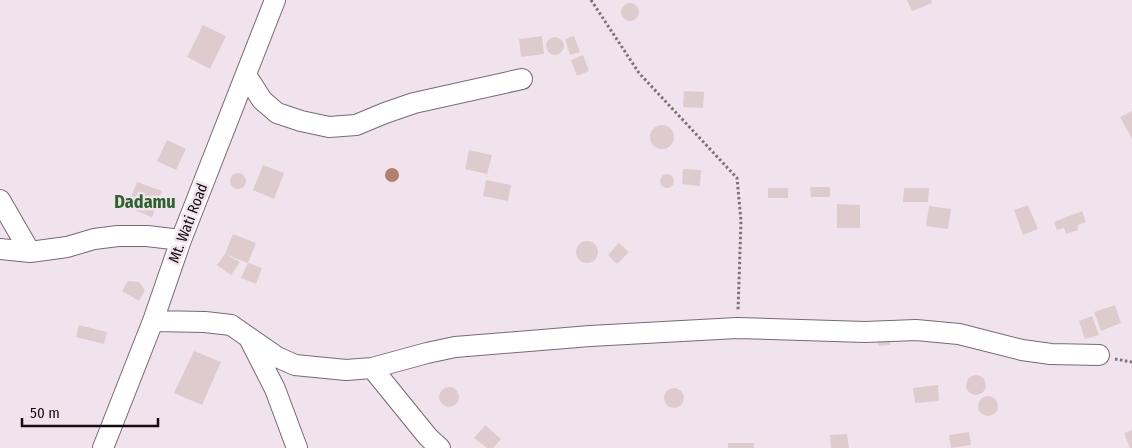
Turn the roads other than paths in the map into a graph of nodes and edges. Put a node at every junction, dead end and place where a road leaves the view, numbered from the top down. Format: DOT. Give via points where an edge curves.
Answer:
graph roads {
  1 [pos="275,0"];
  2 [pos="246,75"];
  3 [pos="522,79"];
  4 [pos="0,200"];
  5 [pos="181,240"];
  6 [pos="0,249"];
  7 [pos="30,252"];
  8 [pos="153,320"];
  9 [pos="248,337"];
  10 [pos="1099,355"];
  11 [pos="372,368"];
  12 [pos="103,448"];
  13 [pos="297,448"];
  14 [pos="440,448"];
  1 -- 2 [label="street, Mt. Wati Road"];
  2 -- 3 [label="street" via="262,100 277,113 301,122 330,127 356,125 414,103"];
  2 -- 5 [label="street, Mt. Wati Road"];
  4 -- 7 [label="street"];
  5 -- 7 [label="street" via="118,236"];
  5 -- 8 [label="street, Mt. Wati Road"];
  6 -- 7 [label="street"];
  8 -- 9 [label="street" via="231,326"];
  8 -- 12 [label="street, Mt. Wati Road"];
  9 -- 11 [label="street" via="295,365 346,370"];
  9 -- 13 [label="street" via="275,389"];
  10 -- 11 [label="street" via="1050,354 959,334 925,331 737,328 455,347"];
  11 -- 14 [label="street"];
}
